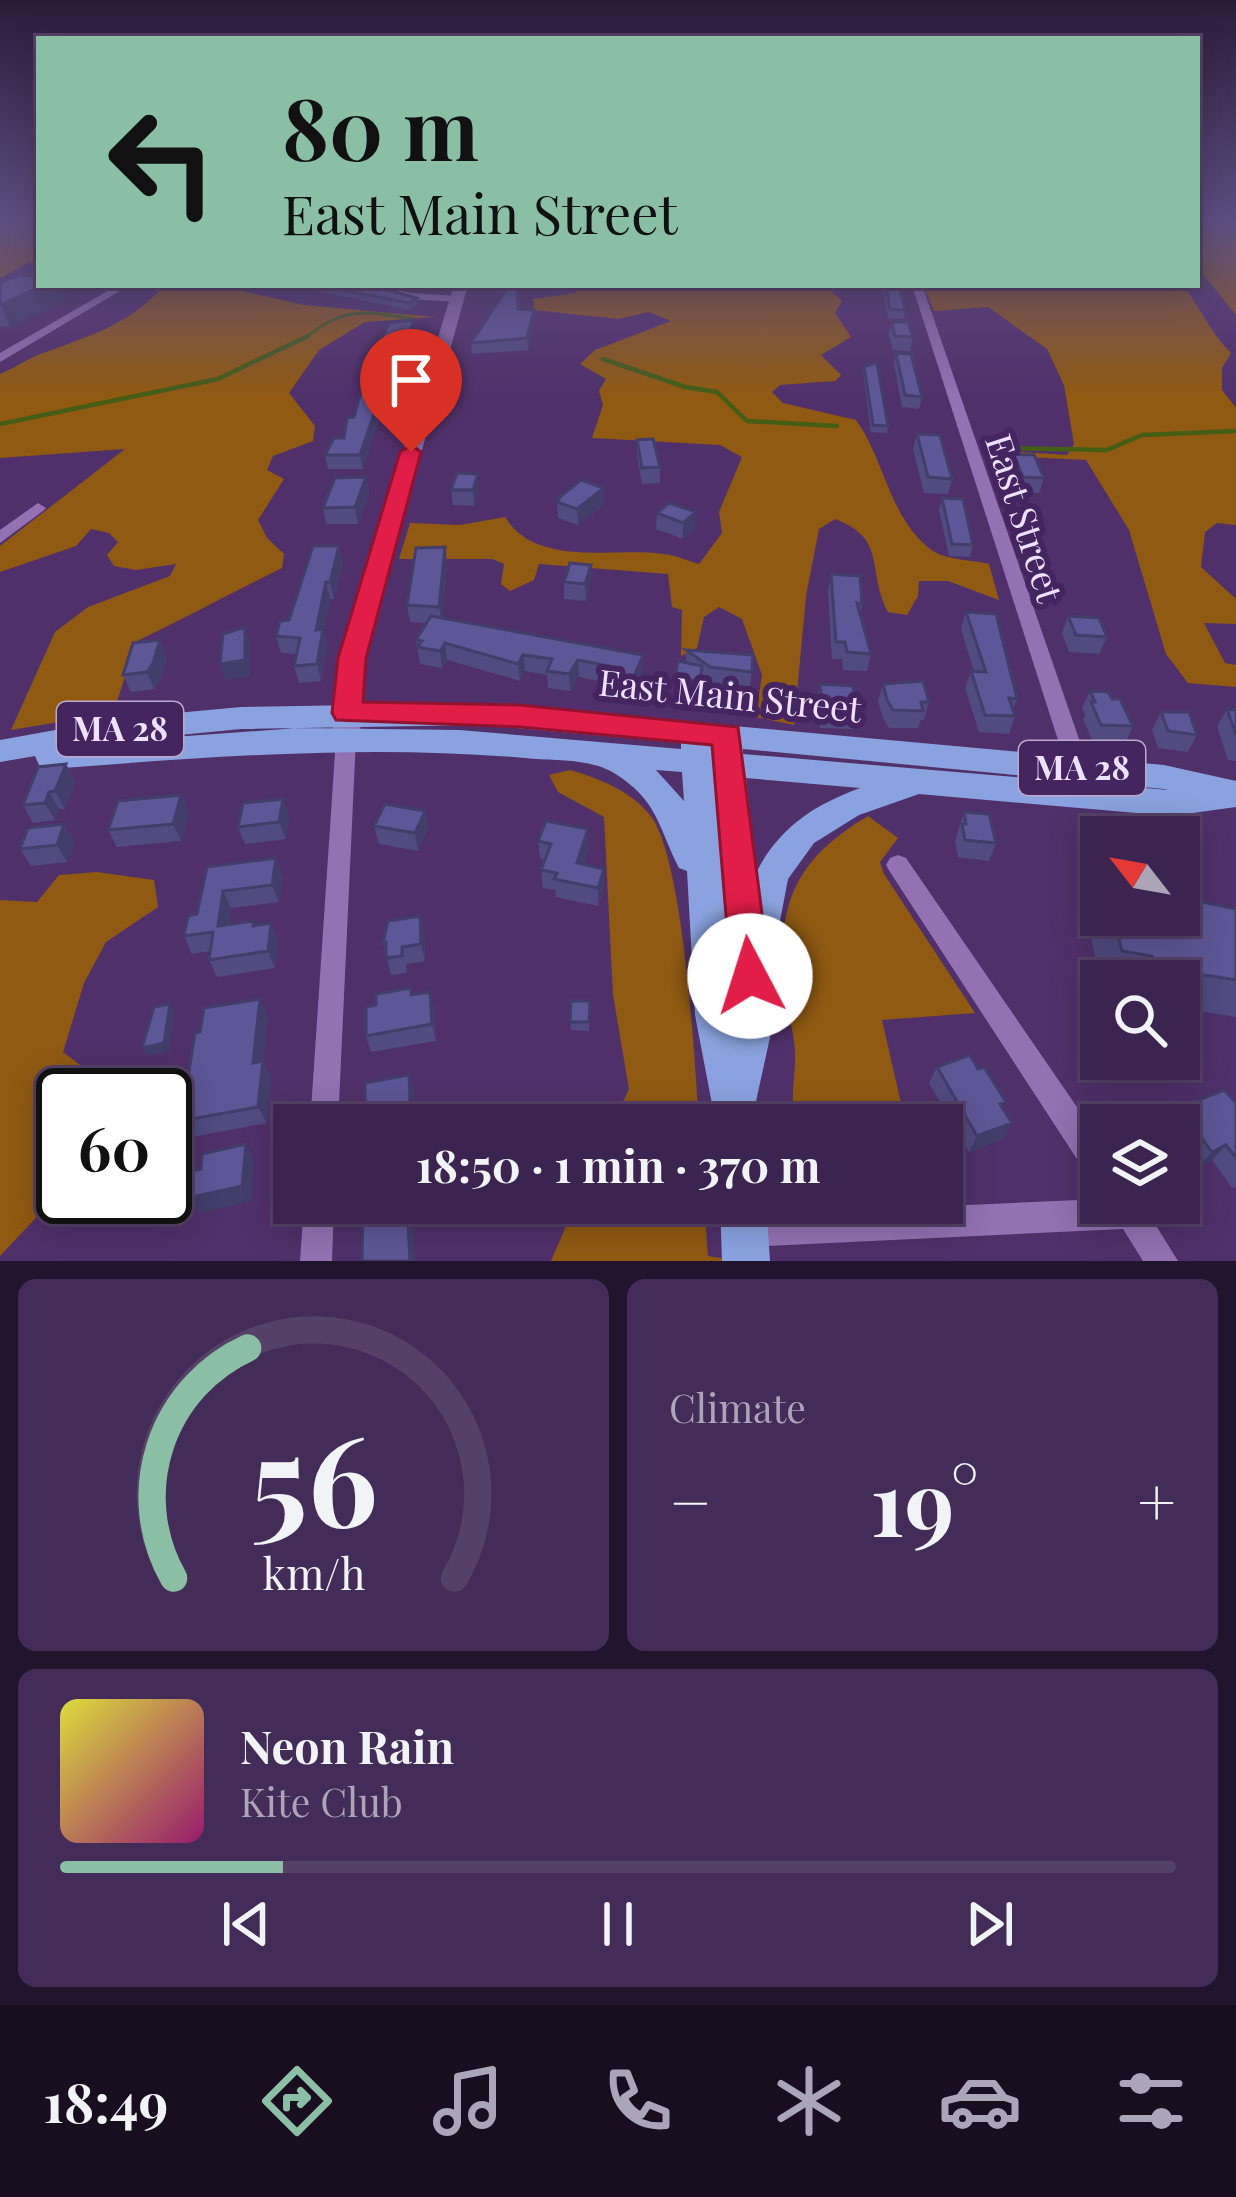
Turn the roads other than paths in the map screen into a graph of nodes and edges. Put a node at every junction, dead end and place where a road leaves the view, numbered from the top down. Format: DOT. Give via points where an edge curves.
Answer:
graph roads {
  1 [pos="120,288"];
  2 [pos="406,288"];
  3 [pos="918,288"];
  4 [pos="459,292"];
  5 [pos="0,358"];
  6 [pos="38,508"];
  7 [pos="0,538"];
  8 [pos="347,726"];
  9 [pos="711,747"];
  10 [pos="589,750"];
  11 [pos="0,755"];
  12 [pos="1078,768"];
  13 [pos="924,782"];
  14 [pos="1236,794"];
  15 [pos="898,865"];
  16 [pos="704,909"];
  17 [pos="754,1019"];
  18 [pos="325,1104"];
  19 [pos="735,1104"];
  20 [pos="740,1104"];
  21 [pos="1080,1137"];
  22 [pos="1080,1211"];
  23 [pos="318,1224"];
  24 [pos="1138,1224"];
  25 [pos="744,1232"];
  26 [pos="316,1261"];
  27 [pos="1162,1261"];
  1 -- 5 [label="street"];
  2 -- 4 [label="street"];
  3 -- 12 [label="street, East Street"];
  4 -- 8 [label="main road" via="352,658"];
  6 -- 7 [label="street"];
  8 -- 9 [label="main road, East Main Street / MA 28" via="501,715"];
  8 -- 10 [label="main road, East Main Street / MA 28"];
  8 -- 11 [label="main road, East Main Street / MA 28"];
  8 -- 18 [label="street"];
  9 -- 10 [label="main road, East Main Street / MA 28"];
  9 -- 12 [label="main road, East Main Street / MA 28"];
  9 -- 13 [label="main road, East Main Street / MA 28"];
  9 -- 16 [label="main road"];
  9 -- 17 [label="main road"];
  10 -- 16 [label="main road" via="634,769 660,791 686,834"];
  12 -- 14 [label="main road, East Main Street / MA 28"];
  13 -- 14 [label="main road, East Main Street / MA 28" via="1171,802"];
  13 -- 17 [label="main road" via="837,807 784,852 762,903"];
  15 -- 21 [label="street"];
  16 -- 19 [label="main road" via="715,1015"];
  17 -- 20 [label="main road"];
  22 -- 25 [label="street"];
  23 -- 26 [label="street"];
  24 -- 27 [label="street"];
}
